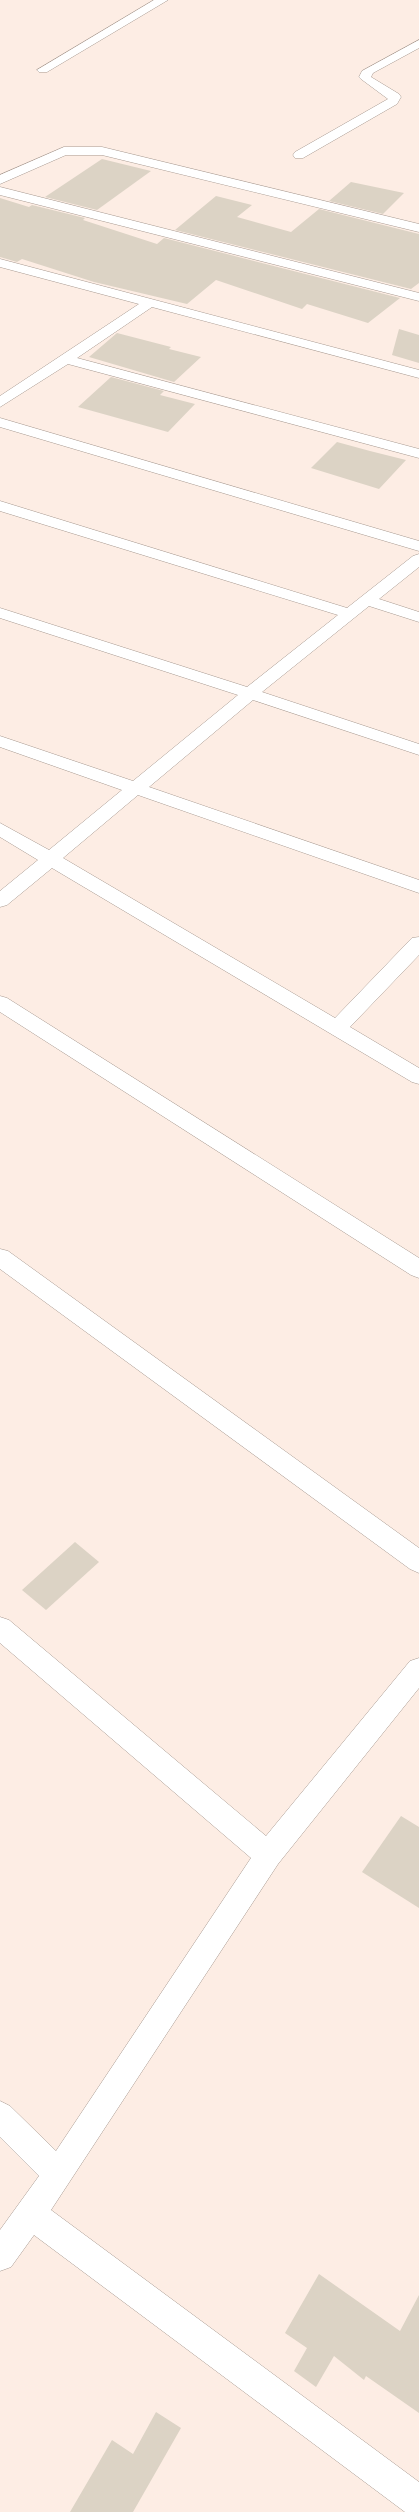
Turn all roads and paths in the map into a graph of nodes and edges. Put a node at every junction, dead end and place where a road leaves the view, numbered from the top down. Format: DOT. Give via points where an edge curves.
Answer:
graph roads {
  1 [pos="162,0"];
  2 [pos="419,43"];
  3 [pos="43,70"];
  4 [pos="299,155"];
  5 [pos="0,180"];
  6 [pos="0,191"];
  7 [pos="419,228"];
  8 [pos="0,263"];
  9 [pos="419,297"];
  10 [pos="151,302"];
  11 [pos="65,359"];
  12 [pos="419,374"];
  13 [pos="0,402"];
  14 [pos="0,422"];
  15 [pos="419,454"];
  16 [pos="0,506"];
  17 [pos="419,546"];
  18 [pos="419,559"];
  19 [pos="366,600"];
  20 [pos="0,613"];
  21 [pos="350,614"];
  22 [pos="419,617"];
  23 [pos="250,693"];
  24 [pos="0,741"];
  25 [pos="419,750"];
  26 [pos="135,789"];
  27 [pos="0,829"];
  28 [pos="52,858"];
  29 [pos="419,887"];
  30 [pos="0,901"];
  31 [pos="419,944"];
  32 [pos="0,1003"];
  33 [pos="337,1028"];
  34 [pos="419,1077"];
  35 [pos="0,1257"];
  36 [pos="419,1269"];
  37 [pos="419,1562"];
  38 [pos="0,1628"];
  39 [pos="414,1684"];
  40 [pos="268,1855"];
  41 [pos="0,2116"];
  42 [pos="58,2174"];
  43 [pos="31,2214"];
  44 [pos="0,2256"];
  45 [pos="419,2502"];
  1 -- 3 [label="street"];
  2 -- 4 [label="street" via="368,71 365,77 370,84 392,94 395,97 392,101"];
  5 -- 7 [label="street" via="64,151 102,151"];
  6 -- 9 [label="street"];
  8 -- 10 [label="street"];
  10 -- 11 [label="street"];
  10 -- 12 [label="street"];
  11 -- 13 [label="street"];
  11 -- 15 [label="street"];
  14 -- 17 [label="street"];
  16 -- 21 [label="street"];
  18 -- 19 [label="street"];
  19 -- 21 [label="street"];
  19 -- 22 [label="street"];
  20 -- 23 [label="street"];
  21 -- 23 [label="street"];
  23 -- 25 [label="street"];
  23 -- 26 [label="street"];
  24 -- 26 [label="street"];
  26 -- 28 [label="street"];
  26 -- 29 [label="street"];
  27 -- 28 [label="street"];
  28 -- 30 [label="street"];
  28 -- 33 [label="street"];
  31 -- 33 [label="street"];
  32 -- 36 [label="street"];
  33 -- 34 [label="street"];
  35 -- 37 [label="street"];
  38 -- 40 [label="street"];
  39 -- 40 [label="street"];
  40 -- 42 [label="street"];
  41 -- 42 [label="street"];
  42 -- 43 [label="street"];
  43 -- 44 [label="street"];
  43 -- 45 [label="street"];
}
